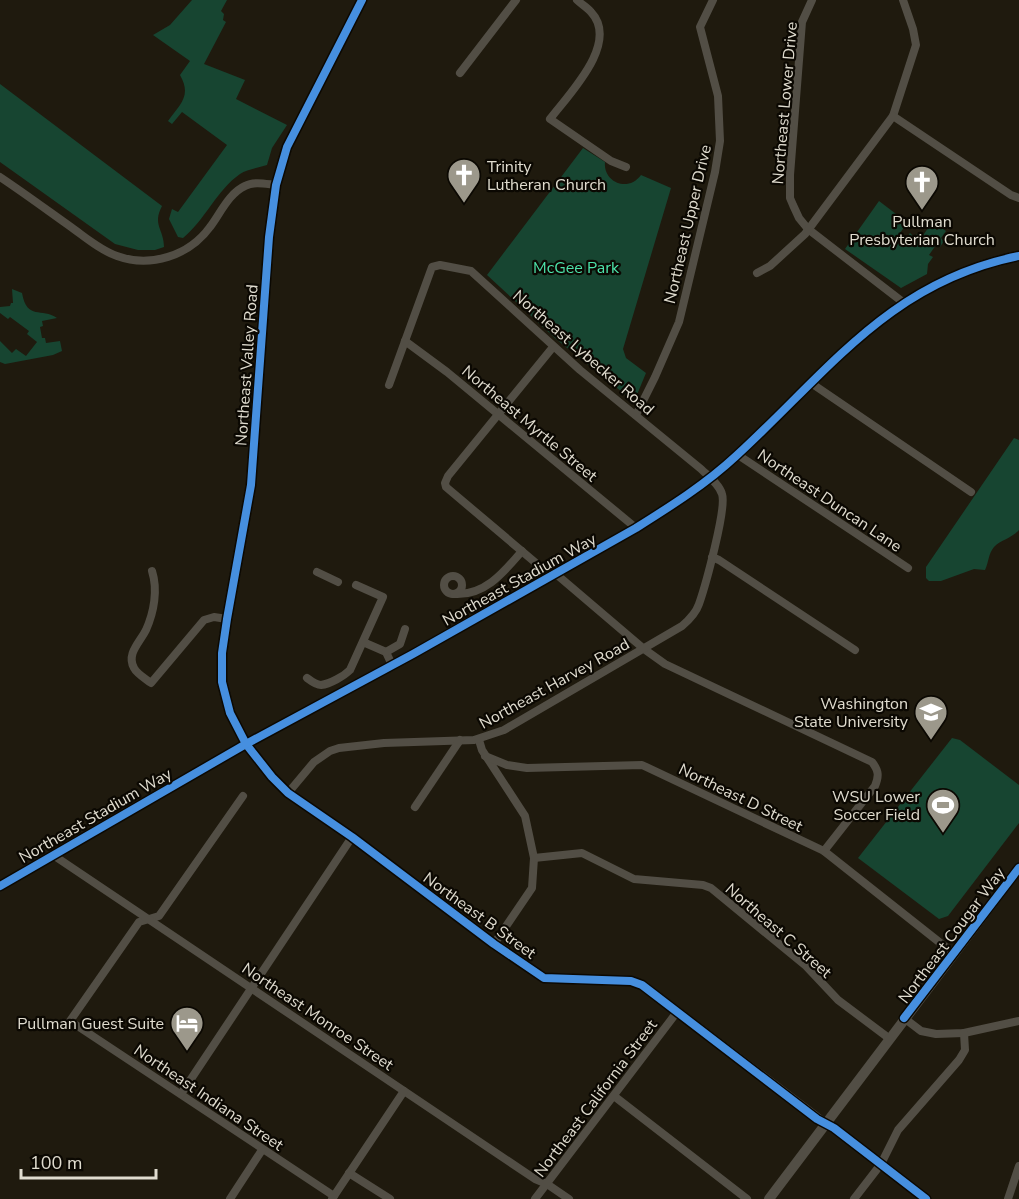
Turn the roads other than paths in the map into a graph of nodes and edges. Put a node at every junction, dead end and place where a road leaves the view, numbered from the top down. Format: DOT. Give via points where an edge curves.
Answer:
graph roads {
  1 [pos="362,0"];
  2 [pos="516,0"];
  3 [pos="577,0"];
  4 [pos="713,0"];
  5 [pos="812,0"];
  6 [pos="903,0"];
  7 [pos="460,73"];
  8 [pos="893,116"];
  9 [pos="626,168"];
  10 [pos="0,177"];
  11 [pos="276,185"];
  12 [pos="1019,198"];
  13 [pos="808,229"];
  14 [pos="1019,256"];
  15 [pos="757,273"];
  16 [pos="904,303"];
  17 [pos="405,341"];
  18 [pos="553,347"];
  19 [pos="811,384"];
  20 [pos="389,385"];
  21 [pos="498,415"];
  22 [pos="636,415"];
  23 [pos="738,454"];
  24 [pos="710,478"];
  25 [pos="971,492"];
  26 [pos="636,528"];
  27 [pos="522,551"];
  28 [pos="712,557"];
  29 [pos="908,568"];
  30 [pos="152,571"];
  31 [pos="317,572"];
  32 [pos="556,574"];
  33 [pos="338,582"];
  34 [pos="356,585"];
  35 [pos="454,594"];
  36 [pos="227,619"];
  37 [pos="405,628"];
  38 [pos="363,642"];
  39 [pos="644,649"];
  40 [pos="855,650"];
  41 [pos="386,652"];
  42 [pos="392,665"];
  43 [pos="307,678"];
  44 [pos="479,740"];
  45 [pos="460,741"];
  46 [pos="246,744"];
  47 [pos="485,756"];
  48 [pos="288,793"];
  49 [pos="243,796"];
  50 [pos="415,807"];
  51 [pos="352,837"];
  52 [pos="824,851"];
  53 [pos="53,855"];
  54 [pos="534,858"];
  55 [pos="1019,868"];
  56 [pos="0,886"];
  57 [pos="148,918"];
  58 [pos="494,944"];
  59 [pos="953,953"];
  60 [pos="251,987"];
  61 [pos="677,1012"];
  62 [pos="904,1018"];
  63 [pos="1019,1021"];
  64 [pos="964,1033"];
  65 [pos="890,1039"];
  66 [pos="405,1090"];
  67 [pos="181,1094"];
  68 [pos="614,1096"];
  69 [pos="825,1124"];
  70 [pos="262,1150"];
  71 [pos="881,1164"];
  72 [pos="1019,1166"];
  73 [pos="349,1173"];
  74 [pos="547,1184"];
  75 [pos="333,1198"];
  76 [pos="230,1199"];
  77 [pos="390,1199"];
  78 [pos="535,1199"];
  79 [pos="569,1199"];
  80 [pos="747,1199"];
  81 [pos="769,1199"];
  82 [pos="854,1199"];
  83 [pos="926,1199"];
  84 [pos="1008,1199"];
  1 -- 11 [label="street, Northeast Valley Road" via="287,147"];
  2 -- 7 [label="street"];
  3 -- 9 [label="street" via="592,13 600,30 600,43 594,58 550,119"];
  4 -- 22 [label="street, Northeast Upper Drive" via="700,27 718,96 720,141 715,172 679,321"];
  5 -- 13 [label="street, Northeast Lower Drive" via="802,22 789,185 793,205"];
  6 -- 8 [label="street" via="916,45"];
  8 -- 12 [label="street"];
  8 -- 13 [label="street"];
  10 -- 11 [label="street" via="99,247 133,260 176,255 205,234 242,187 254,183"];
  11 -- 36 [label="street, Northeast Valley Road" via="251,485"];
  13 -- 15 [label="street" via="770,266"];
  13 -- 16 [label="street, Northeast Lower Drive"];
  14 -- 16 [label="street, Northeast Stadium Way" via="955,275"];
  16 -- 19 [label="street, Northeast Stadium Way" via="857,338"];
  17 -- 18 [label="street, Northeast Lybecker Road" via="432,267 440,265 471,271"];
  17 -- 20 [label="street"];
  17 -- 21 [label="street, Northeast Myrtle Street"];
  18 -- 21 [label="street"];
  18 -- 22 [label="street, Northeast Lybecker Road"];
  19 -- 23 [label="street, Northeast Stadium Way"];
  19 -- 25 [label="street"];
  21 -- 26 [label="street, Northeast Myrtle Street"];
  21 -- 27 [label="street" via="445,483 449,491"];
  22 -- 24 [label="street, Northeast Lybecker Road"];
  23 -- 24 [label="street, Northeast Stadium Way"];
  23 -- 29 [label="street, Northeast Duncan Lane"];
  24 -- 26 [label="street, Northeast Stadium Way"];
  24 -- 28 [label="street, Northeast Harvey Road" via="724,501"];
  26 -- 32 [label="street, Northeast Stadium Way"];
  27 -- 32 [label="street" via="543,569"];
  27 -- 35 [label="street" via="490,583 471,593"];
  28 -- 39 [label="street, Northeast Harvey Road" via="699,606 691,618"];
  28 -- 40 [label="street"];
  30 -- 36 [label="street" via="156,591 146,629 131,659 135,671 151,683 204,620"];
  31 -- 33 [label="street"];
  32 -- 39 [label="street"];
  32 -- 42 [label="street, Northeast Stadium Way"];
  34 -- 38 [label="street" via="383,597"];
  36 -- 46 [label="street, Northeast Valley Road" via="222,682 230,712"];
  37 -- 41 [label="street" via="400,644"];
  38 -- 41 [label="street"];
  38 -- 43 [label="street" via="347,673 320,685"];
  39 -- 44 [label="street, Northeast Harvey Road" via="504,730"];
  39 -- 52 [label="street" via="665,664 872,762 879,776 875,786"];
  41 -- 42 [label="street"];
  42 -- 46 [label="street, Northeast Stadium Way"];
  44 -- 45 [label="street, Northeast Harvey Road"];
  44 -- 47 [label="street"];
  45 -- 48 [label="street, Northeast Harvey Road" via="339,748 314,762"];
  45 -- 50 [label="street"];
  46 -- 48 [label="street, Northeast B Street"];
  46 -- 53 [label="street, Northeast Stadium Way"];
  47 -- 52 [label="street, Northeast D Street" via="527,768 642,765"];
  47 -- 54 [label="street" via="525,816"];
  48 -- 51 [label="street, Northeast B Street"];
  49 -- 57 [label="street" via="159,916"];
  51 -- 58 [label="street, Northeast B Street"];
  51 -- 60 [label="street"];
  52 -- 59 [label="street, Northeast D Street"];
  53 -- 56 [label="street, Northeast Stadium Way"];
  53 -- 57 [label="street, Northeast Monroe Street"];
  54 -- 58 [label="street" via="532,888"];
  54 -- 65 [label="street, Northeast C Street" via="582,854 634,879 711,888 806,966 838,1000"];
  55 -- 59 [label="street, Northeast Cougar Way"];
  57 -- 60 [label="street, Northeast Monroe Street"];
  57 -- 67 [label="street, Northeast Indiana Street" via="139,922 70,1021"];
  58 -- 61 [label="street, Northeast B Street" via="544,978 631,981"];
  59 -- 62 [label="street, Northeast Cougar Way"];
  60 -- 66 [label="street, Northeast Monroe Street"];
  60 -- 67 [label="street"];
  61 -- 68 [label="street, Northeast California Street"];
  61 -- 69 [label="street, Northeast B Street"];
  62 -- 64 [label="street" via="921,1031"];
  62 -- 65 [label="street, Northeast Cougar Way"];
  63 -- 64 [label="street"];
  64 -- 71 [label="street" via="965,1050 959,1060 898,1130"];
  65 -- 69 [label="street, Northeast Cougar Way"];
  66 -- 73 [label="street"];
  66 -- 74 [label="street, Northeast Monroe Street"];
  67 -- 70 [label="street, Northeast Indiana Street"];
  68 -- 74 [label="street, Northeast California Street"];
  68 -- 80 [label="street"];
  69 -- 71 [label="street, Northeast B Street"];
  69 -- 81 [label="street, Northeast Cougar Way"];
  70 -- 75 [label="street, Northeast Indiana Street"];
  70 -- 76 [label="street"];
  71 -- 82 [label="street"];
  71 -- 83 [label="street, Northeast B Street"];
  72 -- 84 [label="street"];
  73 -- 75 [label="street"];
  73 -- 77 [label="street"];
  74 -- 78 [label="street, Northeast California Street"];
  74 -- 79 [label="street, Northeast Monroe Street"];
}
